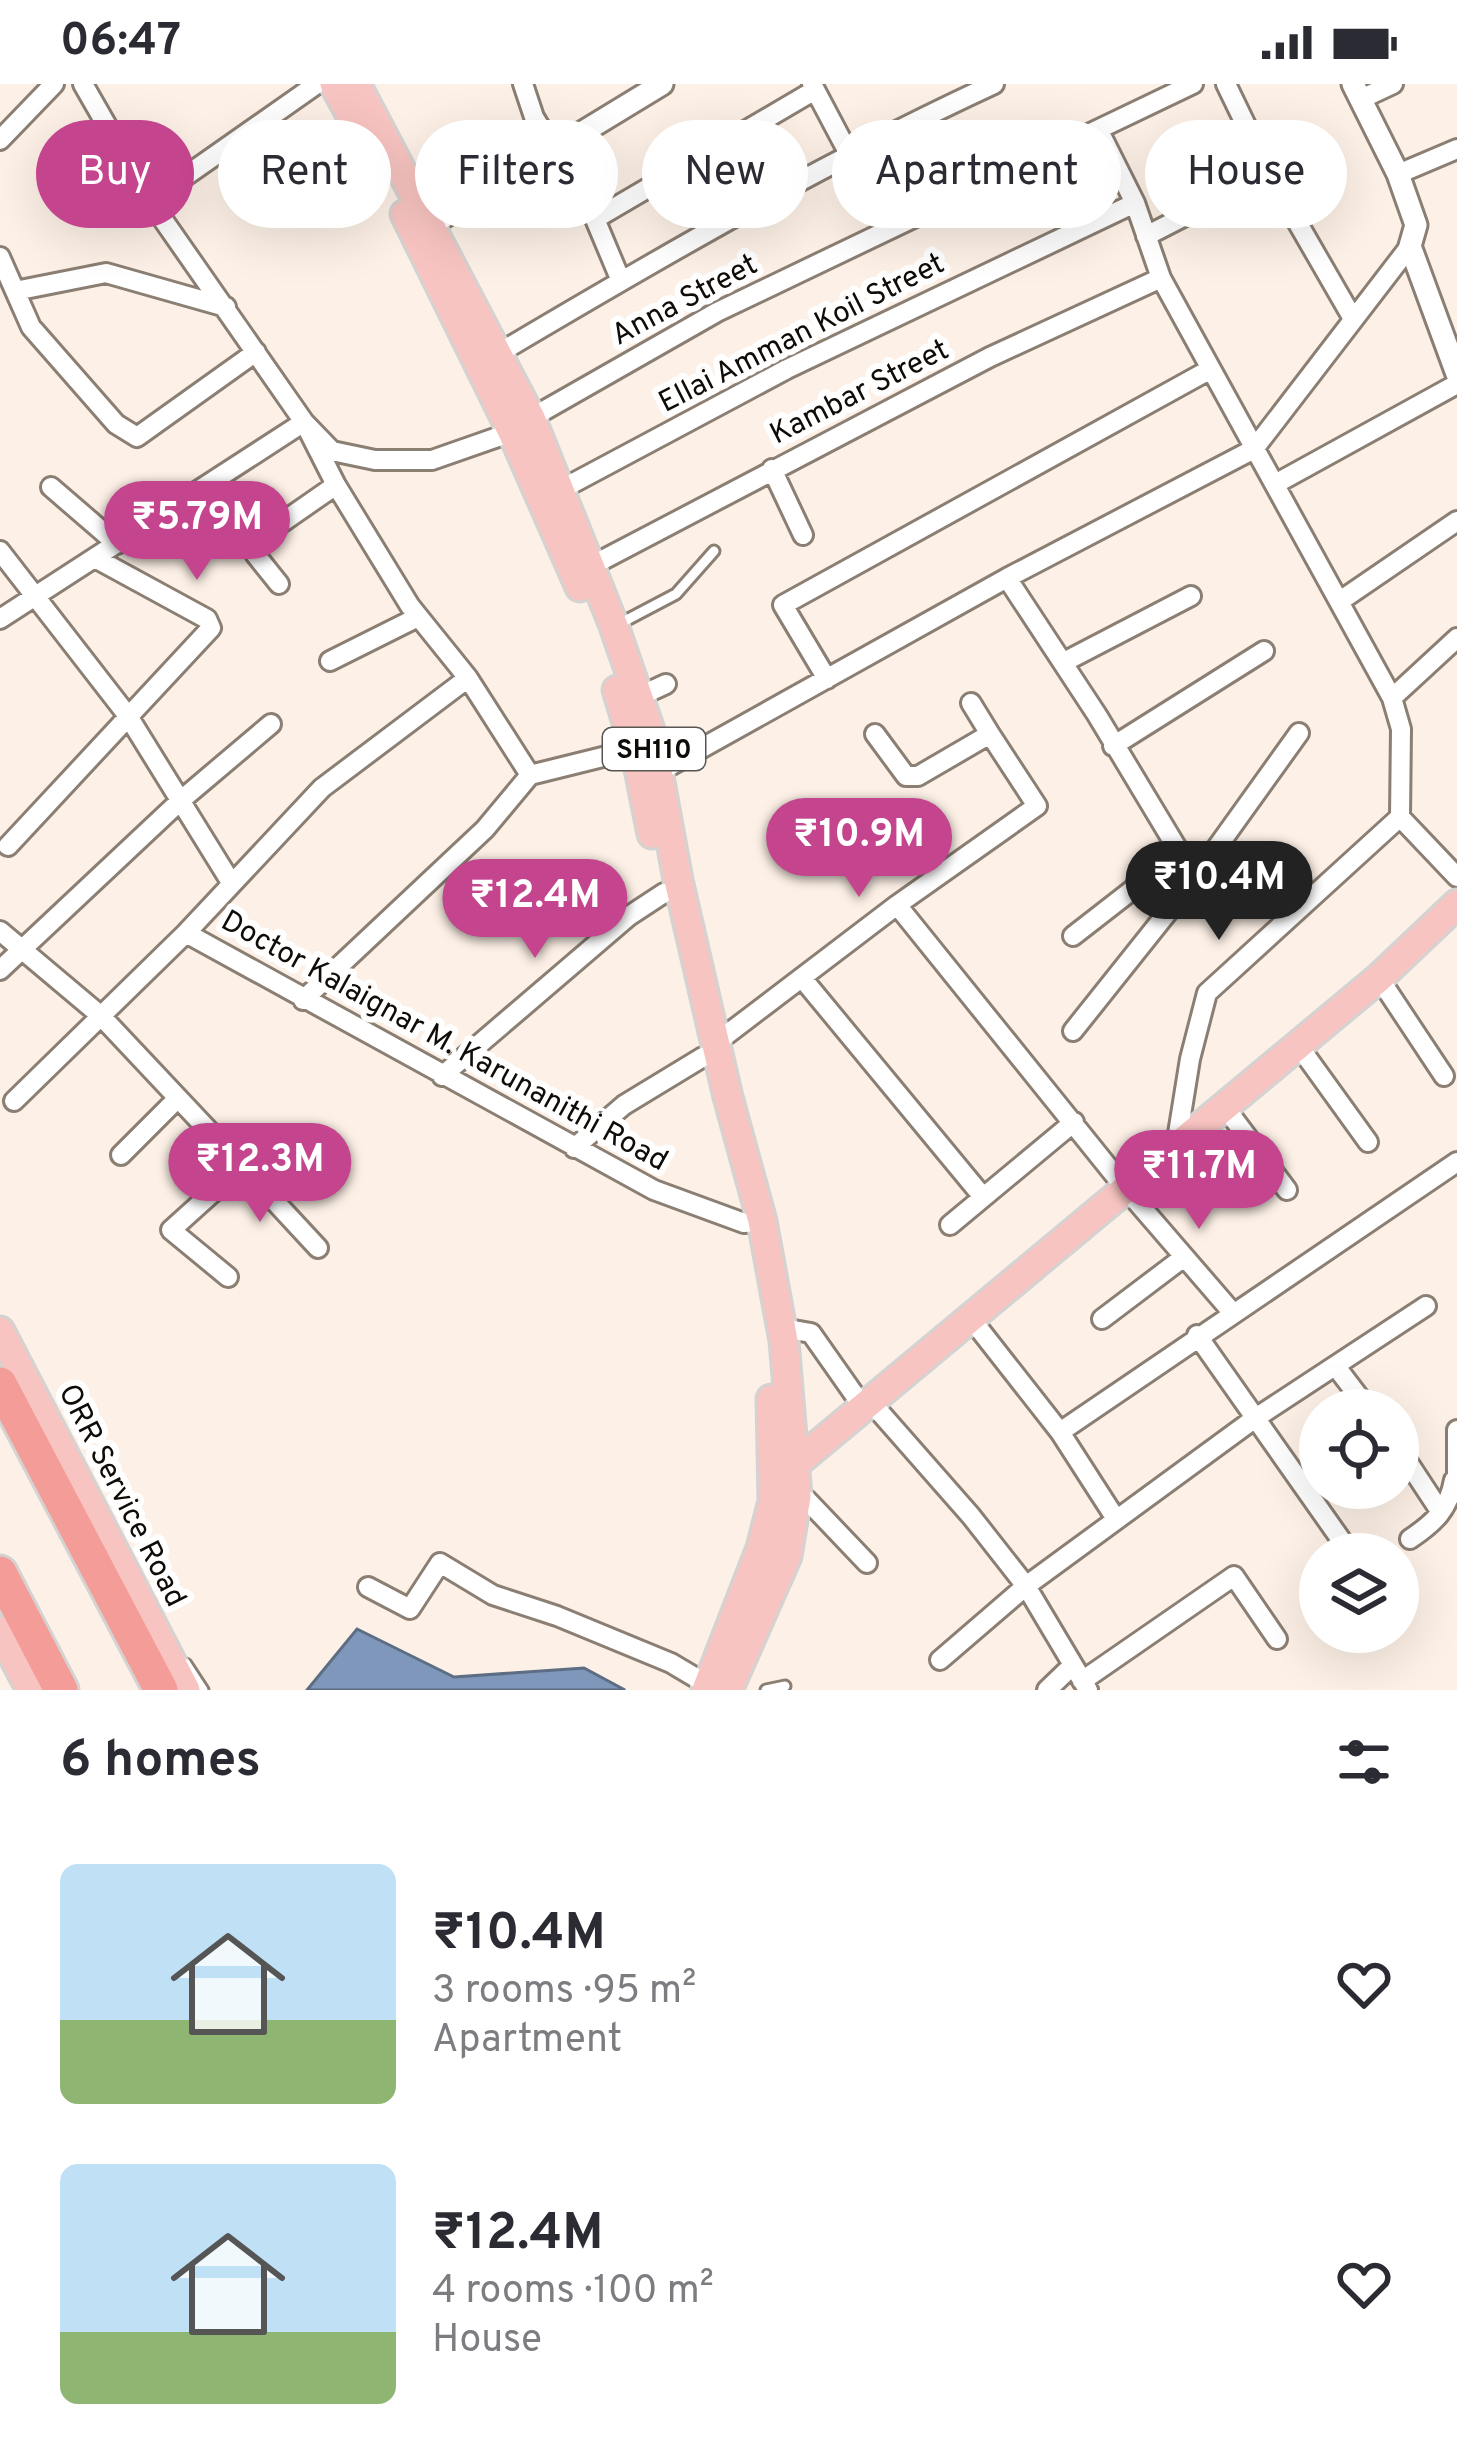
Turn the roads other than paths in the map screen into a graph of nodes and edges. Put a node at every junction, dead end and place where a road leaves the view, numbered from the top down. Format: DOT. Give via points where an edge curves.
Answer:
graph roads {
  1 [pos="54,84"];
  2 [pos="83,84"];
  3 [pos="317,84"];
  4 [pos="334,84"];
  5 [pos="356,84"];
  6 [pos="523,84"];
  7 [pos="662,84"];
  8 [pos="994,84"];
  9 [pos="1193,84"];
  10 [pos="1227,84"];
  11 [pos="1393,84"];
  12 [pos="814,87"];
  13 [pos="1357,92"];
  14 [pos="104,120"];
  15 [pos="536,120"];
  16 [pos="604,120"];
  17 [pos="919,120"];
  18 [pos="1121,120"];
  19 [pos="1244,120"];
  20 [pos="832,121"];
  21 [pos="0,140"];
  22 [pos="1457,149"];
  23 [pos="832,163"];
  24 [pos="194,170"];
  25 [pos="1121,174"];
  26 [pos="1398,174"];
  27 [pos="415,193"];
  28 [pos="1135,202"];
  29 [pos="618,205"];
  30 [pos="169,228"];
  31 [pos="434,228"];
  32 [pos="599,228"];
  33 [pos="894,228"];
  34 [pos="1162,228"];
  35 [pos="1301,228"];
  36 [pos="1146,236"];
  37 [pos="1410,246"];
  38 [pos="0,257"];
  39 [pos="1161,278"];
  40 [pos="621,281"];
  41 [pos="15,291"];
  42 [pos="226,307"];
  43 [pos="1352,317"];
  44 [pos="256,352"];
  45 [pos="499,353"];
  46 [pos="1209,370"];
  47 [pos="1457,374"];
  48 [pos="1457,385"];
  49 [pos="304,422"];
  50 [pos="521,425"];
  51 [pos="1254,449"];
  52 [pos="772,470"];
  53 [pos="1277,483"];
  54 [pos="336,485"];
  55 [pos="51,487"];
  56 [pos="562,489"];
  57 [pos="1457,521"];
  58 [pos="803,535"];
  59 [pos="117,544"];
  60 [pos="715,550"];
  61 [pos="0,551"];
  62 [pos="95,558"];
  63 [pos="590,566"];
  64 [pos="1007,578"];
  65 [pos="279,584"];
  66 [pos="1191,596"];
  67 [pos="35,597"];
  68 [pos="1340,601"];
  69 [pos="418,617"];
  70 [pos="0,620"];
  71 [pos="614,626"];
  72 [pos="1457,638"];
  73 [pos="1264,651"];
  74 [pos="330,661"];
  75 [pos="1064,662"];
  76 [pos="468,678"];
  77 [pos="827,679"];
  78 [pos="666,684"];
  79 [pos="638,697"];
  80 [pos="1392,698"];
  81 [pos="971,703"];
  82 [pos="128,716"];
  83 [pos="271,724"];
  84 [pos="875,734"];
  85 [pos="990,734"];
  86 [pos="1299,734"];
  87 [pos="1113,746"];
  88 [pos="635,749"];
  89 [pos="659,772"];
  90 [pos="530,775"];
  91 [pos="180,801"];
  92 [pos="1400,818"];
  93 [pos="8,846"];
  94 [pos="1181,852"];
  95 [pos="1457,877"];
  96 [pos="1195,878"];
  97 [pos="232,884"];
  98 [pos="664,892"];
  99 [pos="1457,904"];
  100 [pos="897,905"];
  101 [pos="0,932"];
  102 [pos="186,933"];
  103 [pos="1073,936"];
  104 [pos="22,946"];
  105 [pos="0,970"];
  106 [pos="802,978"];
  107 [pos="1379,978"];
  108 [pos="303,1000"];
  109 [pos="101,1016"];
  110 [pos="1073,1031"];
  111 [pos="1298,1045"];
  112 [pos="710,1049"];
  113 [pos="442,1076"];
  114 [pos="1444,1076"];
  115 [pos="178,1098"];
  116 [pos="14,1101"];
  117 [pos="1224,1106"];
  118 [pos="1074,1122"];
  119 [pos="1368,1142"];
  120 [pos="1176,1146"];
  121 [pos="574,1148"];
  122 [pos="122,1155"];
  123 [pos="1457,1162"];
  124 [pos="242,1166"];
  125 [pos="1125,1188"];
  126 [pos="1287,1190"];
  127 [pos="983,1197"];
  128 [pos="753,1222"];
  129 [pos="950,1225"];
  130 [pos="318,1248"];
  131 [pos="1184,1257"];
  132 [pos="228,1277"];
  133 [pos="1426,1306"];
  134 [pos="1232,1312"];
  135 [pos="969,1316"];
  136 [pos="1102,1319"];
  137 [pos="782,1328"];
  138 [pos="0,1331"];
  139 [pos="1197,1335"];
  140 [pos="1336,1368"];
  141 [pos="0,1384"];
  142 [pos="1353,1389"];
  143 [pos="867,1404"];
  144 [pos="1254,1419"];
  145 [pos="1457,1430"];
  146 [pos="1060,1432"];
  147 [pos="784,1462"];
  148 [pos="1419,1479"];
  149 [pos="1456,1481"];
  150 [pos="797,1496"];
  151 [pos="1440,1511"];
  152 [pos="1116,1519"];
  153 [pos="1336,1533"];
  154 [pos="1419,1533"];
  155 [pos="867,1563"];
  156 [pos="0,1573"];
  157 [pos="1026,1586"];
  158 [pos="368,1587"];
  159 [pos="149,1618"];
  160 [pos="0,1631"];
  161 [pos="1277,1639"];
  162 [pos="940,1660"];
  163 [pos="1081,1679"];
  164 [pos="25,1683"];
  165 [pos="785,1686"];
  166 [pos="724,1687"];
  167 [pos="61,1690"];
  168 [pos="160,1690"];
  169 [pos="186,1690"];
  170 [pos="203,1690"];
  171 [pos="766,1690"];
  172 [pos="1047,1690"];
  1 -- 21 [label="street"];
  2 -- 14 [label="street"];
  3 -- 24 [label="street"];
  4 -- 50 [label="main road, SH110"];
  5 -- 27 [label="main road, SH110"];
  6 -- 15 [label="street"];
  7 -- 16 [label="street"];
  8 -- 17 [label="street"];
  9 -- 18 [label="street, Anna Street"];
  10 -- 19 [label="street"];
  11 -- 13 [label="street"];
  12 -- 20 [label="street"];
  12 -- 29 [label="street"];
  13 -- 26 [label="street"];
  22 -- 26 [label="street"];
  23 -- 40 [label="street"];
  25 -- 28 [label="street"];
  26 -- 37 [label="street" via="1416,226"];
  28 -- 36 [label="street"];
  28 -- 56 [label="street, Ellai Amman Koil Street" via="787,369"];
  30 -- 42 [label="street"];
  31 -- 45 [label="main road, SH110"];
  32 -- 40 [label="street"];
  33 -- 50 [label="street, Anna Street" via="717,312"];
  34 -- 36 [label="street"];
  35 -- 43 [label="street"];
  36 -- 39 [label="street"];
  37 -- 43 [label="street"];
  37 -- 47 [label="street"];
  38 -- 41 [label="street"];
  39 -- 46 [label="street"];
  39 -- 52 [label="street, Kambar Street"];
  40 -- 45 [label="street"];
  41 -- 42 [label="street" via="106,273"];
  41 -- 44 [label="street" via="32,327 116,424 137,437"];
  42 -- 44 [label="street"];
  43 -- 51 [label="street"];
  44 -- 49 [label="street"];
  45 -- 50 [label="main road, SH110"];
  46 -- 51 [label="street"];
  46 -- 77 [label="street" via="783,605"];
  48 -- 53 [label="street"];
  49 -- 50 [label="street, Anna Street" via="332,451 374,460 432,460"];
  49 -- 54 [label="street"];
  49 -- 59 [label="street"];
  50 -- 56 [label="main road, SH110"];
  50 -- 88 [label="main road, SH110"];
  51 -- 53 [label="street"];
  51 -- 64 [label="street"];
  52 -- 58 [label="street"];
  52 -- 63 [label="street, Kambar Street"];
  53 -- 68 [label="street"];
  54 -- 65 [label="street" via="254,542"];
  54 -- 69 [label="street"];
  55 -- 59 [label="street"];
  56 -- 63 [label="main road, SH110"];
  57 -- 68 [label="street"];
  59 -- 62 [label="street"];
  60 -- 71 [label="lane" via="676,594"];
  61 -- 67 [label="street"];
  62 -- 67 [label="street"];
  62 -- 82 [label="street" via="211,628"];
  63 -- 71 [label="main road, SH110"];
  64 -- 75 [label="street"];
  64 -- 77 [label="street"];
  66 -- 75 [label="street"];
  67 -- 70 [label="street"];
  67 -- 82 [label="street"];
  68 -- 80 [label="street"];
  69 -- 74 [label="street"];
  69 -- 76 [label="street"];
  71 -- 79 [label="main road, SH110"];
  72 -- 80 [label="street"];
  73 -- 87 [label="street"];
  75 -- 87 [label="street"];
  76 -- 90 [label="street"];
  76 -- 97 [label="street" via="322,788"];
  77 -- 89 [label="street"];
  78 -- 79 [label="street"];
  79 -- 89 [label="main road, SH110"];
  80 -- 92 [label="street" via="1401,729"];
  81 -- 85 [label="street"];
  82 -- 91 [label="street"];
  82 -- 93 [label="street"];
  83 -- 91 [label="street"];
  84 -- 85 [label="street" via="906,776 918,776"];
  85 -- 100 [label="street" via="1036,806"];
  86 -- 96 [label="street"];
  87 -- 94 [label="street"];
  88 -- 90 [label="street"];
  88 -- 98 [label="main road, SH110"];
  89 -- 112 [label="main road, SH110"];
  90 -- 108 [label="street" via="485,829"];
  91 -- 97 [label="street"];
  91 -- 104 [label="street"];
  92 -- 95 [label="street"];
  92 -- 120 [label="street" via="1208,993"];
  94 -- 96 [label="street"];
  94 -- 103 [label="street"];
  96 -- 110 [label="street"];
  97 -- 102 [label="street"];
  98 -- 112 [label="main road, SH110"];
  98 -- 113 [label="street"];
  99 -- 107 [label="main road"];
  100 -- 106 [label="street"];
  100 -- 118 [label="street"];
  101 -- 104 [label="street"];
  102 -- 108 [label="street, Doctor Kalaignar M. Karunanithi Road"];
  102 -- 109 [label="street"];
  104 -- 105 [label="street"];
  104 -- 109 [label="street"];
  106 -- 112 [label="street"];
  106 -- 127 [label="street"];
  107 -- 111 [label="main road"];
  107 -- 114 [label="street"];
  108 -- 113 [label="street, Doctor Kalaignar M. Karunanithi Road"];
  109 -- 115 [label="street"];
  109 -- 116 [label="street"];
  111 -- 117 [label="main road"];
  111 -- 119 [label="street"];
  112 -- 121 [label="street"];
  112 -- 128 [label="main road, SH110"];
  113 -- 121 [label="street, Doctor Kalaignar M. Karunanithi Road"];
  115 -- 122 [label="street"];
  115 -- 124 [label="street"];
  117 -- 120 [label="main road"];
  117 -- 126 [label="street"];
  118 -- 125 [label="street"];
  118 -- 127 [label="street"];
  120 -- 125 [label="main road"];
  121 -- 128 [label="street, Doctor Kalaignar M. Karunanithi Road" via="654,1190"];
  123 -- 134 [label="street"];
  124 -- 130 [label="street"];
  124 -- 132 [label="street" via="171,1230"];
  125 -- 131 [label="street"];
  125 -- 135 [label="main road"];
  127 -- 129 [label="street"];
  128 -- 137 [label="main road, SH110"];
  128 -- 147 [label="main road, SH110"];
  131 -- 134 [label="street"];
  131 -- 136 [label="street"];
  133 -- 140 [label="street"];
  134 -- 139 [label="street"];
  135 -- 143 [label="main road"];
  135 -- 146 [label="street"];
  137 -- 143 [label="street" via="811,1334"];
  137 -- 147 [label="main road, SH110"];
  138 -- 159 [label="main road, ORR Service Road"];
  139 -- 144 [label="street"];
  139 -- 146 [label="street"];
  140 -- 142 [label="street"];
  140 -- 144 [label="street"];
  141 -- 168 [label="highway"];
  143 -- 147 [label="main road"];
  143 -- 157 [label="street"];
  144 -- 152 [label="street"];
  144 -- 153 [label="street"];
  145 -- 149 [label="street"];
  146 -- 152 [label="street"];
  147 -- 150 [label="main road, SH110"];
  147 -- 166 [label="main road, SH110"];
  148 -- 151 [label="street"];
  149 -- 151 [label="street"];
  150 -- 155 [label="street"];
  150 -- 166 [label="main road, SH110" via="787,1556"];
  151 -- 154 [label="street"];
  152 -- 157 [label="street"];
  156 -- 167 [label="highway"];
  157 -- 162 [label="street"];
  157 -- 163 [label="street"];
  158 -- 166 [label="street" via="410,1609 440,1563 493,1595"];
  159 -- 169 [label="main road, ORR Service Road"];
  159 -- 170 [label="lane"];
  160 -- 164 [label="main road"];
  161 -- 163 [label="street" via="1234,1576"];
  163 -- 172 [label="street"];
  165 -- 171 [label="lane"];
}
